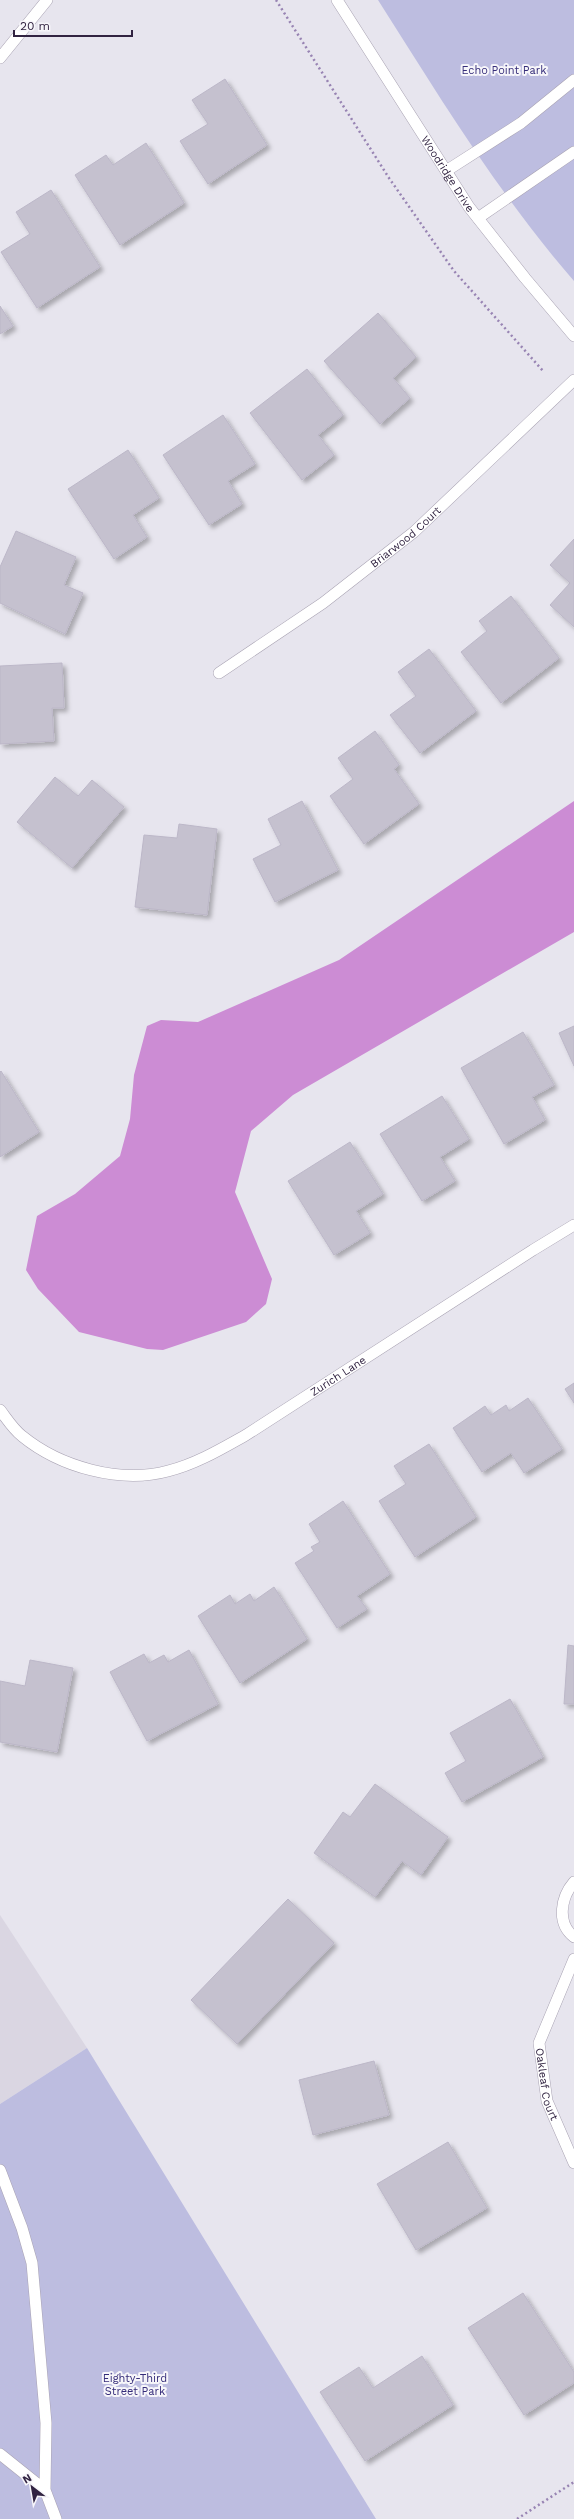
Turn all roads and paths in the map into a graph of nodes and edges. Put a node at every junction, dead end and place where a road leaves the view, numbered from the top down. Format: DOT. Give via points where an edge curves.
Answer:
graph roads {
  1 [pos="47,0"];
  2 [pos="276,0"];
  3 [pos="337,0"];
  4 [pos="0,58"];
  5 [pos="574,80"];
  6 [pos="574,152"];
  7 [pos="446,171"];
  8 [pos="478,218"];
  9 [pos="574,336"];
  10 [pos="529,354"];
  11 [pos="574,380"];
  12 [pos="219,673"];
  13 [pos="574,1225"];
  14 [pos="0,1410"];
  15 [pos="574,1882"];
  16 [pos="574,1937"];
  17 [pos="574,1960"];
  18 [pos="574,2163"];
  19 [pos="0,2170"];
  20 [pos="0,2454"];
  21 [pos="574,2482"];
  22 [pos="45,2490"];
  23 [pos="56,2519"];
  24 [pos="517,2519"];
  1 -- 4 [label="street" via="18,39"];
  2 -- 10 [label="path" via="389,178 454,271"];
  3 -- 7 [label="street, Woodridge Drive"];
  5 -- 7 [label="street" via="521,123"];
  6 -- 8 [label="street"];
  7 -- 8 [label="street, Woodridge Drive"];
  8 -- 9 [label="street, Woodridge Drive"];
  11 -- 12 [label="street, Briarwood Court" via="414,532 323,603"];
  13 -- 14 [label="street, Zurich Lane" via="246,1435 206,1458 168,1471 131,1474 84,1468 54,1457 21,1436"];
  15 -- 16 [label="street" via="563,1900 562,1912 565,1924"];
  17 -- 18 [label="street, Oakleaf Court" via="539,2043 547,2101"];
  19 -- 22 [label="street" via="32,2263 46,2423"];
  20 -- 22 [label="street"];
  21 -- 24 [label="path"];
  22 -- 23 [label="street"];
}
